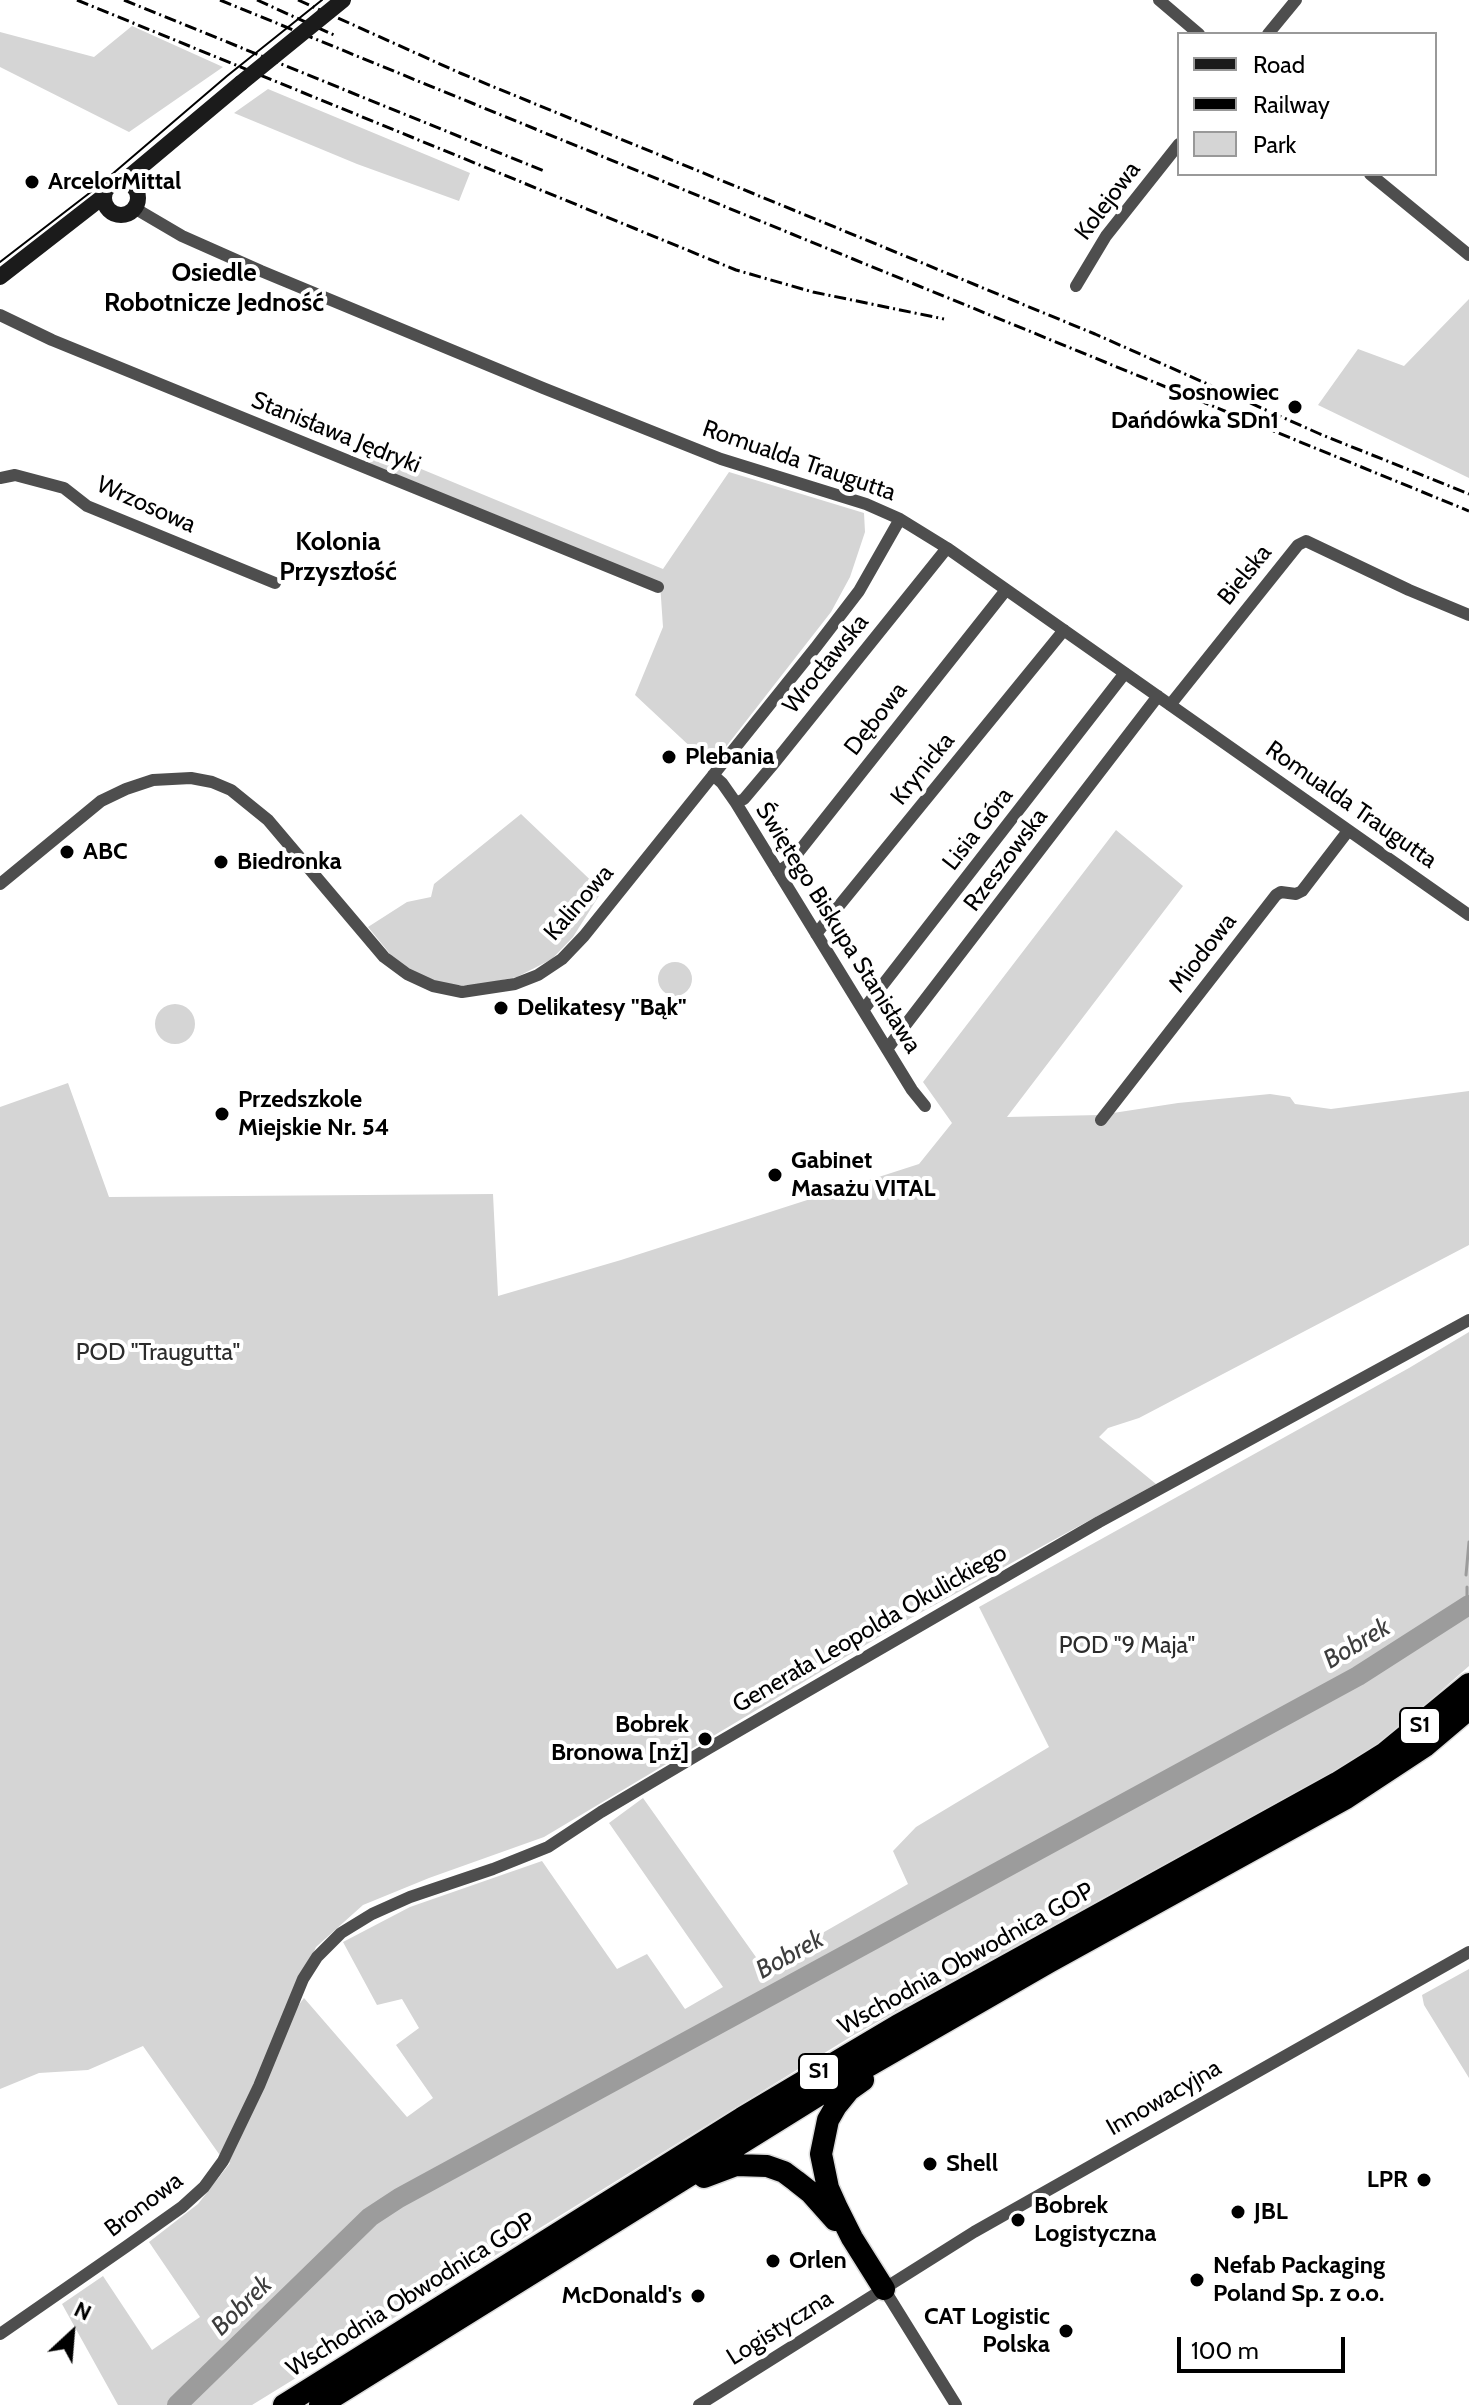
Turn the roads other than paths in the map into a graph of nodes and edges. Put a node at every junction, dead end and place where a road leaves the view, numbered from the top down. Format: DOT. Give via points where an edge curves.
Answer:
graph roads {
  1 [pos="343,0"];
  2 [pos="1159,0"];
  3 [pos="1296,0"];
  4 [pos="1197,32"];
  5 [pos="1270,32"];
  6 [pos="1177,147"];
  7 [pos="1372,176"];
  8 [pos="131,186"];
  9 [pos="107,203"];
  10 [pos="136,209"];
  11 [pos="1469,255"];
  12 [pos="0,277"];
  13 [pos="1076,286"];
  14 [pos="0,315"];
  15 [pos="0,478"];
  16 [pos="900,519"];
  17 [pos="947,548"];
  18 [pos="275,583"];
  19 [pos="658,587"];
  20 [pos="1006,590"];
  21 [pos="1469,615"];
  22 [pos="1064,630"];
  23 [pos="1125,673"];
  24 [pos="1158,696"];
  25 [pos="1170,705"];
  26 [pos="713,775"];
  27 [pos="736,803"];
  28 [pos="1348,831"];
  29 [pos="778,872"];
  30 [pos="0,884"];
  31 [pos="1469,915"];
  32 [pos="816,934"];
  33 [pos="864,1009"];
  34 [pos="887,1049"];
  35 [pos="925,1106"];
  36 [pos="1101,1120"];
  37 [pos="1469,1320"];
  38 [pos="1469,1684"];
  39 [pos="1469,1709"];
  40 [pos="1469,1952"];
  41 [pos="303,1979"];
  42 [pos="932,2029"];
  43 [pos="640,2204"];
  44 [pos="852,2238"];
  45 [pos="884,2289"];
  46 [pos="0,2334"];
  47 [pos="284,2405"];
  48 [pos="320,2405"];
  49 [pos="699,2405"];
  50 [pos="956,2405"];
  1 -- 8 [label="main road, bridge" via="139,166"];
  2 -- 4 [label="street"];
  3 -- 5 [label="street"];
  6 -- 13 [label="street, Kolejowa" via="1106,236"];
  7 -- 11 [label="street"];
  8 -- 9 [label="main road" via="110,185"];
  8 -- 10 [label="main road"];
  9 -- 10 [label="main road" via="123,216"];
  9 -- 12 [label="main road" via="79,216"];
  10 -- 16 [label="street, Romualda Traugutta" via="261,271 563,396 721,459"];
  14 -- 19 [label="street, Stanisława Jędryki"];
  15 -- 18 [label="street, Wrzosowa" via="15,475 64,488 87,506"];
  16 -- 17 [label="street, Romualda Traugutta"];
  16 -- 26 [label="street, Kalinowa" via="859,591"];
  17 -- 20 [label="street, Romualda Traugutta"];
  17 -- 27 [label="street, Wrocławska" via="771,767"];
  20 -- 22 [label="street, Romualda Traugutta"];
  20 -- 29 [label="street, Dębowa"];
  21 -- 25 [label="street, Bielska" via="1306,541"];
  22 -- 23 [label="street, Romualda Traugutta"];
  22 -- 32 [label="street, Krynicka"];
  23 -- 24 [label="street, Romualda Traugutta"];
  23 -- 33 [label="street, Lisia Góra"];
  24 -- 25 [label="street, Romualda Traugutta"];
  24 -- 34 [label="street, Rzeszowska"];
  25 -- 28 [label="street, Romualda Traugutta"];
  26 -- 27 [label="street, Świętego Biskupa Stanisława"];
  26 -- 30 [label="street, Kalinowa" via="562,959 538,975 488,990 433,986 384,957 268,820 243,797 212,782 153,780 101,801"];
  27 -- 29 [label="street, Świętego Biskupa Stanisława"];
  28 -- 31 [label="street, Romualda Traugutta"];
  28 -- 36 [label="street, Miodowa" via="1302,891 1276,895"];
  29 -- 32 [label="street, Świętego Biskupa Stanisława"];
  32 -- 33 [label="street, Świętego Biskupa Stanisława"];
  33 -- 34 [label="street, Świętego Biskupa Stanisława"];
  34 -- 35 [label="street, Świętego Biskupa Stanisława"];
  37 -- 41 [label="street, Generała Leopolda Okulickiego" via="1086,1529 548,1847 372,1914 341,1933"];
  38 -- 47 [label="highway, Wschodnia Obwodnica GOP / S1" via="1385,1753 1337,1783 884,2034"];
  39 -- 42 [label="highway, Wschodnia Obwodnica GOP / S1" via="1425,1746 1346,1798"];
  40 -- 45 [label="street, Innowacyjna" via="1012,2210"];
  41 -- 46 [label="street, Bronowa" via="253,2099 204,2187"];
  42 -- 43 [label="highway, Wschodnia Obwodnica GOP / S1"];
  42 -- 44 [label="highway" via="849,2090 828,2120 823,2172"];
  43 -- 44 [label="highway" via="736,2165 767,2166 810,2192"];
  43 -- 48 [label="highway, Wschodnia Obwodnica GOP / S1"];
  44 -- 45 [label="highway"];
  45 -- 49 [label="street, Logistyczna"];
  45 -- 50 [label="street"];
}
